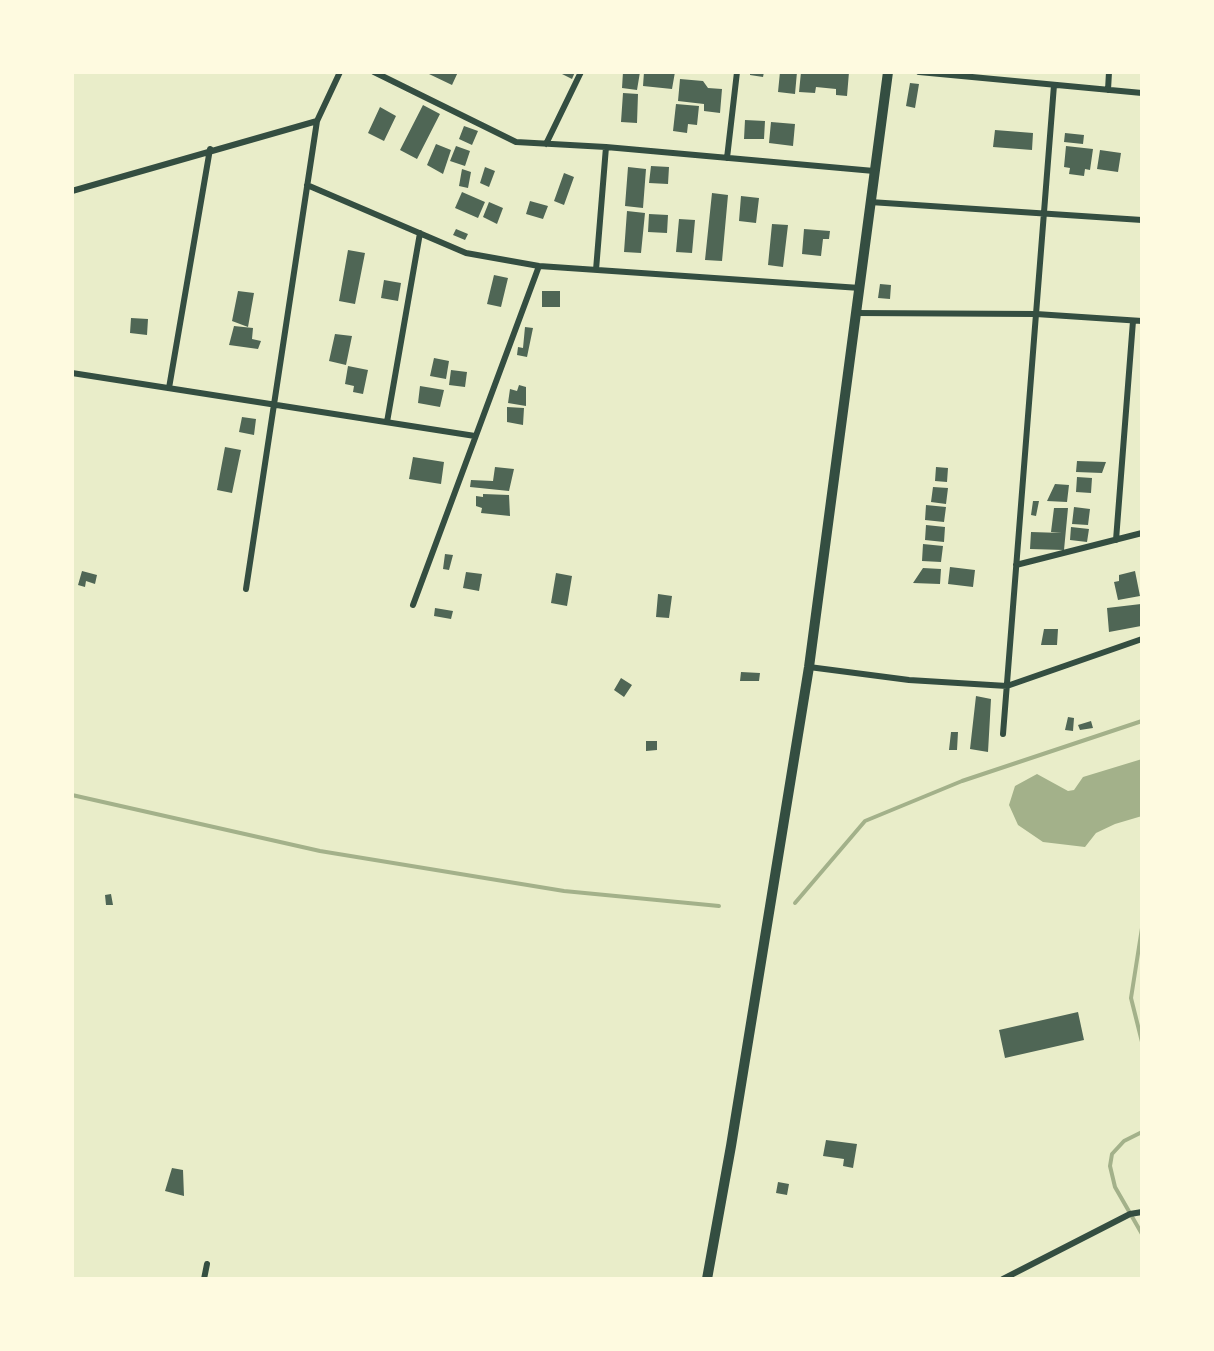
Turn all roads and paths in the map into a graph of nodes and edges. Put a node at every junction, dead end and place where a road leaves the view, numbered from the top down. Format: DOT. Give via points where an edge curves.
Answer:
graph roads {
  1 [pos="340,72"];
  2 [pos="374,72"];
  3 [pos="581,72"];
  4 [pos="736,72"];
  5 [pos="888,72"];
  6 [pos="919,72"];
  7 [pos="1109,72"];
  8 [pos="1054,85"];
  9 [pos="1108,90"];
  10 [pos="1142,93"];
  11 [pos="317,121"];
  12 [pos="546,144"];
  13 [pos="606,147"];
  14 [pos="210,149"];
  15 [pos="727,158"];
  16 [pos="874,171"];
  17 [pos="307,185"];
  18 [pos="72,190"];
  19 [pos="870,202"];
  20 [pos="1044,212"];
  21 [pos="1142,220"];
  22 [pos="420,233"];
  23 [pos="539,266"];
  24 [pos="596,270"];
  25 [pos="860,288"];
  26 [pos="856,313"];
  27 [pos="1036,314"];
  28 [pos="1132,321"];
  29 [pos="1142,321"];
  30 [pos="72,373"];
  31 [pos="169,388"];
  32 [pos="274,404"];
  33 [pos="387,422"];
  34 [pos="475,436"];
  35 [pos="1142,533"];
  36 [pos="1116,540"];
  37 [pos="1016,565"];
  38 [pos="246,589"];
  39 [pos="413,605"];
  40 [pos="1142,639"];
  41 [pos="809,667"];
  42 [pos="1006,686"];
  43 [pos="1003,734"];
  44 [pos="1142,1212"];
  45 [pos="207,1264"];
  46 [pos="204,1279"];
  47 [pos="706,1279"];
  48 [pos="1003,1279"];
  1 -- 11 [label="street"];
  2 -- 12 [label="street" via="516,142"];
  3 -- 12 [label="street"];
  4 -- 15 [label="street"];
  5 -- 16 [label="main road"];
  6 -- 8 [label="street"];
  7 -- 9 [label="street"];
  8 -- 9 [label="street"];
  8 -- 20 [label="street"];
  9 -- 10 [label="street"];
  11 -- 14 [label="street"];
  11 -- 17 [label="street"];
  12 -- 13 [label="street"];
  13 -- 15 [label="street"];
  13 -- 24 [label="street"];
  14 -- 18 [label="street"];
  14 -- 31 [label="street"];
  15 -- 16 [label="street"];
  16 -- 19 [label="main road"];
  17 -- 22 [label="street"];
  17 -- 32 [label="street"];
  19 -- 20 [label="street"];
  19 -- 25 [label="main road"];
  20 -- 21 [label="street"];
  20 -- 27 [label="street"];
  22 -- 23 [label="street" via="466,253"];
  22 -- 33 [label="street"];
  23 -- 24 [label="street"];
  23 -- 34 [label="street"];
  24 -- 25 [label="street"];
  25 -- 26 [label="main road"];
  26 -- 27 [label="street"];
  26 -- 41 [label="main road"];
  27 -- 28 [label="street"];
  27 -- 37 [label="street"];
  28 -- 29 [label="street"];
  28 -- 36 [label="street"];
  30 -- 31 [label="street"];
  31 -- 32 [label="street"];
  32 -- 33 [label="street"];
  32 -- 38 [label="street"];
  33 -- 34 [label="street"];
  34 -- 39 [label="street"];
  35 -- 36 [label="street"];
  36 -- 37 [label="street"];
  37 -- 42 [label="street"];
  40 -- 42 [label="street"];
  41 -- 42 [label="street" via="909,680"];
  41 -- 47 [label="main road"];
  42 -- 43 [label="street"];
  44 -- 48 [label="street" via="1130,1214"];
  45 -- 46 [label="street"];
}
